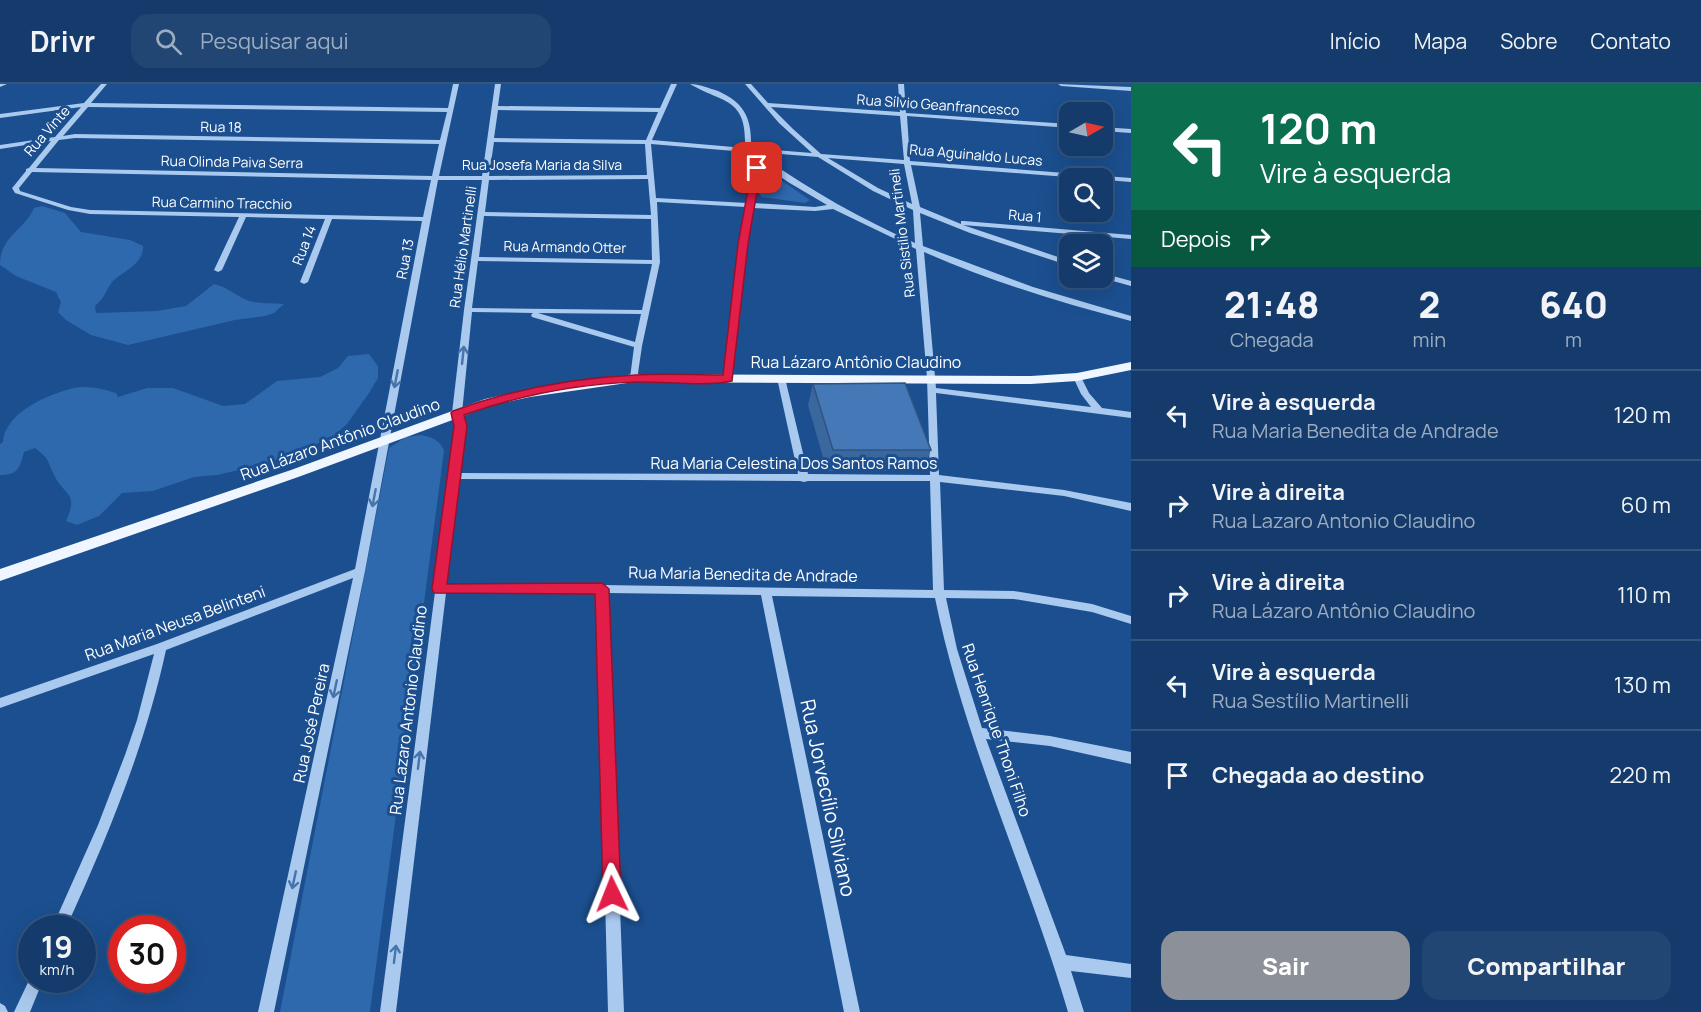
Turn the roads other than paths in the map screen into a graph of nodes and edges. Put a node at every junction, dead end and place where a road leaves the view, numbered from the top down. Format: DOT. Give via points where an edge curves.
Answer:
graph roads {
  1 [pos="104,84"];
  2 [pos="456,84"];
  3 [pos="498,84"];
  4 [pos="674,84"];
  5 [pos="693,84"];
  6 [pos="748,84"];
  7 [pos="901,84"];
  8 [pos="1060,84"];
  9 [pos="1128,84"];
  10 [pos="1131,89"];
  11 [pos="86,105"];
  12 [pos="768,105"];
  13 [pos="495,108"];
  14 [pos="449,110"];
  15 [pos="661,110"];
  16 [pos="904,114"];
  17 [pos="0,116"];
  18 [pos="1059,125"];
  19 [pos="1113,130"];
  20 [pos="1131,131"];
  21 [pos="56,138"];
  22 [pos="491,140"];
  23 [pos="441,142"];
  24 [pos="648,142"];
  25 [pos="0,147"];
  26 [pos="748,150"];
  27 [pos="818,154"];
  28 [pos="908,162"];
  29 [pos="765,163"];
  30 [pos="28,170"];
  31 [pos="487,177"];
  32 [pos="650,177"];
  33 [pos="435,178"];
  34 [pos="1131,180"];
  35 [pos="21,194"];
  36 [pos="654,200"];
  37 [pos="752,205"];
  38 [pos="833,207"];
  39 [pos="916,207"];
  40 [pos="482,214"];
  41 [pos="244,215"];
  42 [pos="329,217"];
  43 [pos="654,217"];
  44 [pos="426,219"];
  45 [pos="953,222"];
  46 [pos="1023,227"];
  47 [pos="1131,237"];
  48 [pos="919,247"];
  49 [pos="1022,248"];
  50 [pos="475,259"];
  51 [pos="1059,260"];
  52 [pos="656,261"];
  53 [pos="218,270"];
  54 [pos="1113,278"];
  55 [pos="304,282"];
  56 [pos="1131,284"];
  57 [pos="468,310"];
  58 [pos="521,311"];
  59 [pos="645,312"];
  60 [pos="1131,319"];
  61 [pos="638,346"];
  62 [pos="1131,366"];
  63 [pos="1077,377"];
  64 [pos="634,378"];
  65 [pos="728,378"];
  66 [pos="781,378"];
  67 [pos="931,384"];
  68 [pos="1099,411"];
  69 [pos="457,413"];
  70 [pos="1131,415"];
  71 [pos="385,441"];
  72 [pos="454,476"];
  73 [pos="935,478"];
  74 [pos="804,479"];
  75 [pos="1131,507"];
  76 [pos="360,571"];
  77 [pos="0,575"];
  78 [pos="439,589"];
  79 [pos="602,589"];
  80 [pos="766,591"];
  81 [pos="939,593"];
  82 [pos="1131,620"];
  83 [pos="160,647"];
  84 [pos="0,703"];
  85 [pos="977,733"];
  86 [pos="1131,758"];
  87 [pos="65,915"];
  88 [pos="1061,962"];
  89 [pos="1131,971"];
  90 [pos="30,993"];
  91 [pos="22,1012"];
  92 [pos="266,1012"];
  93 [pos="388,1012"];
  94 [pos="616,1012"];
  95 [pos="852,1012"];
  96 [pos="1076,1012"];
  1 -- 11 [label="street, Rua Vinte"];
  2 -- 14 [label="street, Rua 13"];
  3 -- 13 [label="street, Rua Hélio Martinelli"];
  4 -- 15 [label="street"];
  5 -- 26 [label="street" via="733,101 742,111 749,123"];
  6 -- 12 [label="street"];
  7 -- 16 [label="street, Rua Sistilio Martineli"];
  8 -- 10 [label="street"];
  9 -- 10 [label="street"];
  11 -- 14 [label="street"];
  11 -- 17 [label="street"];
  11 -- 21 [label="street, Rua Vinte"];
  12 -- 16 [label="street, Rua Sílvio Geanfrancesco"];
  12 -- 27 [label="street"];
  13 -- 15 [label="street"];
  13 -- 22 [label="street, Rua Hélio Martinelli"];
  14 -- 23 [label="street, Rua 13"];
  15 -- 24 [label="street"];
  16 -- 18 [label="street, Rua Sílvio Geanfrancesco"];
  16 -- 28 [label="street, Rua Sistilio Martineli"];
  19 -- 20 [label="street"];
  21 -- 23 [label="street, Rua 18"];
  21 -- 25 [label="street, Rua 18"];
  21 -- 30 [label="street, Rua Vinte"];
  22 -- 24 [label="street, Rua Aguinaldo Lucas"];
  22 -- 31 [label="street, Rua Hélio Martinelli"];
  23 -- 33 [label="street, Rua 13"];
  24 -- 26 [label="street, Rua Aguinaldo Lucas"];
  24 -- 32 [label="street"];
  26 -- 27 [label="street, Rua Aguinaldo Lucas"];
  26 -- 29 [label="street"];
  27 -- 28 [label="street, Rua Aguinaldo Lucas"];
  27 -- 39 [label="street" via="880,191"];
  28 -- 34 [label="street, Rua Aguinaldo Lucas"];
  28 -- 39 [label="street, Rua Sistilio Martineli"];
  29 -- 37 [label="street" via="757,168"];
  29 -- 38 [label="street"];
  30 -- 33 [label="street, Rua Olinda Paiva Serra"];
  30 -- 35 [label="street, Rua Vinte" via="15,188"];
  31 -- 32 [label="street, Rua Josefa Maria da Silva"];
  31 -- 33 [label="street, Rua Josefa Maria da Silva"];
  31 -- 40 [label="street, Rua Hélio Martinelli"];
  32 -- 36 [label="street"];
  33 -- 44 [label="street, Rua 13"];
  35 -- 41 [label="street, Rua Carmino Tracchio" via="90,212"];
  36 -- 37 [label="street"];
  36 -- 43 [label="street"];
  37 -- 38 [label="street"];
  37 -- 65 [label="street" via="743,244"];
  38 -- 48 [label="street"];
  39 -- 45 [label="street"];
  39 -- 48 [label="street, Rua Sistilio Martineli"];
  40 -- 43 [label="street"];
  40 -- 50 [label="street, Rua Hélio Martinelli"];
  41 -- 42 [label="street, Rua Carmino Tracchio"];
  41 -- 53 [label="street"];
  42 -- 44 [label="street, Rua Carmino Tracchio"];
  42 -- 55 [label="street, Rua 14"];
  43 -- 52 [label="street"];
  44 -- 71 [label="street, Rua 13, one-way"];
  45 -- 46 [label="street, Rua 1"];
  45 -- 49 [label="street"];
  46 -- 47 [label="street, Rua 1"];
  46 -- 49 [label="street" via="1018,236"];
  48 -- 60 [label="street" via="1037,291"];
  48 -- 67 [label="street, Rua Sistilio Martineli"];
  49 -- 51 [label="street"];
  50 -- 52 [label="street, Rua Armando Otter"];
  50 -- 57 [label="street, Rua Hélio Martinelli"];
  52 -- 59 [label="street"];
  54 -- 56 [label="street"];
  57 -- 58 [label="street"];
  69 -- 57 [label="street, Rua Hélio Martinelli, one-way"];
  58 -- 59 [label="street"];
  58 -- 61 [label="street"];
  59 -- 61 [label="street"];
  61 -- 64 [label="street"];
  62 -- 63 [label="main road, Rua Lázaro Antônio Claudino"];
  63 -- 67 [label="main road, Rua Lázaro Antônio Claudino"];
  63 -- 68 [label="street"];
  64 -- 65 [label="main road, Rua Lázaro Antônio Claudino"];
  64 -- 69 [label="main road, Rua Lázaro Antônio Claudino" via="530,393"];
  65 -- 66 [label="main road, Rua Lázaro Antônio Claudino"];
  66 -- 67 [label="main road, Rua Lázaro Antônio Claudino"];
  66 -- 74 [label="street"];
  67 -- 68 [label="street"];
  67 -- 73 [label="street, Rua Henrique Thoni Filho"];
  68 -- 70 [label="street"];
  69 -- 71 [label="main road, Rua Lázaro Antônio Claudino"];
  69 -- 72 [label="street, Rua Lazaro Antonio Claudino" via="460,426"];
  71 -- 76 [label="street, Rua José Pereira, one-way"];
  71 -- 77 [label="main road, Rua Lázaro Antônio Claudino"];
  72 -- 74 [label="street, Rua Maria Celestina Dos Santos Ramos"];
  72 -- 78 [label="street, Rua Lazaro Antonio Claudino"];
  73 -- 74 [label="street, Rua Maria Celestina Dos Santos Ramos"];
  73 -- 75 [label="street, Rua Maria Celestina Dos Santos Ramos" via="1064,493"];
  73 -- 81 [label="street, Rua Henrique Thoni Filho"];
  76 -- 83 [label="street, Rua Maria Neusa Belinteni"];
  76 -- 92 [label="street, Rua José Pereira, one-way"];
  78 -- 79 [label="street, Rua Maria Benedita de Andrade"];
  93 -- 78 [label="street, Rua Lazaro Antonio Claudino, one-way"];
  79 -- 80 [label="street, Rua Maria Benedita de Andrade"];
  79 -- 94 [label="street"];
  80 -- 81 [label="street, Rua Maria Benedita de Andrade"];
  80 -- 95 [label="street, Rua Jorvecílio Silviano"];
  81 -- 82 [label="street, Rua Maria Benedita de Andrade" via="1014,595 1092,608"];
  81 -- 85 [label="street, Rua Henrique Thoni Filho" via="951,649"];
  83 -- 84 [label="street, Rua Maria Neusa Belinteni"];
  83 -- 87 [label="street" via="152,694 110,816"];
  85 -- 86 [label="street" via="1050,741"];
  85 -- 88 [label="street, Rua Henrique Thoni Filho"];
  88 -- 89 [label="street"];
  88 -- 96 [label="street, Rua Henrique Thoni Filho"];
  90 -- 91 [label="street"];
}
